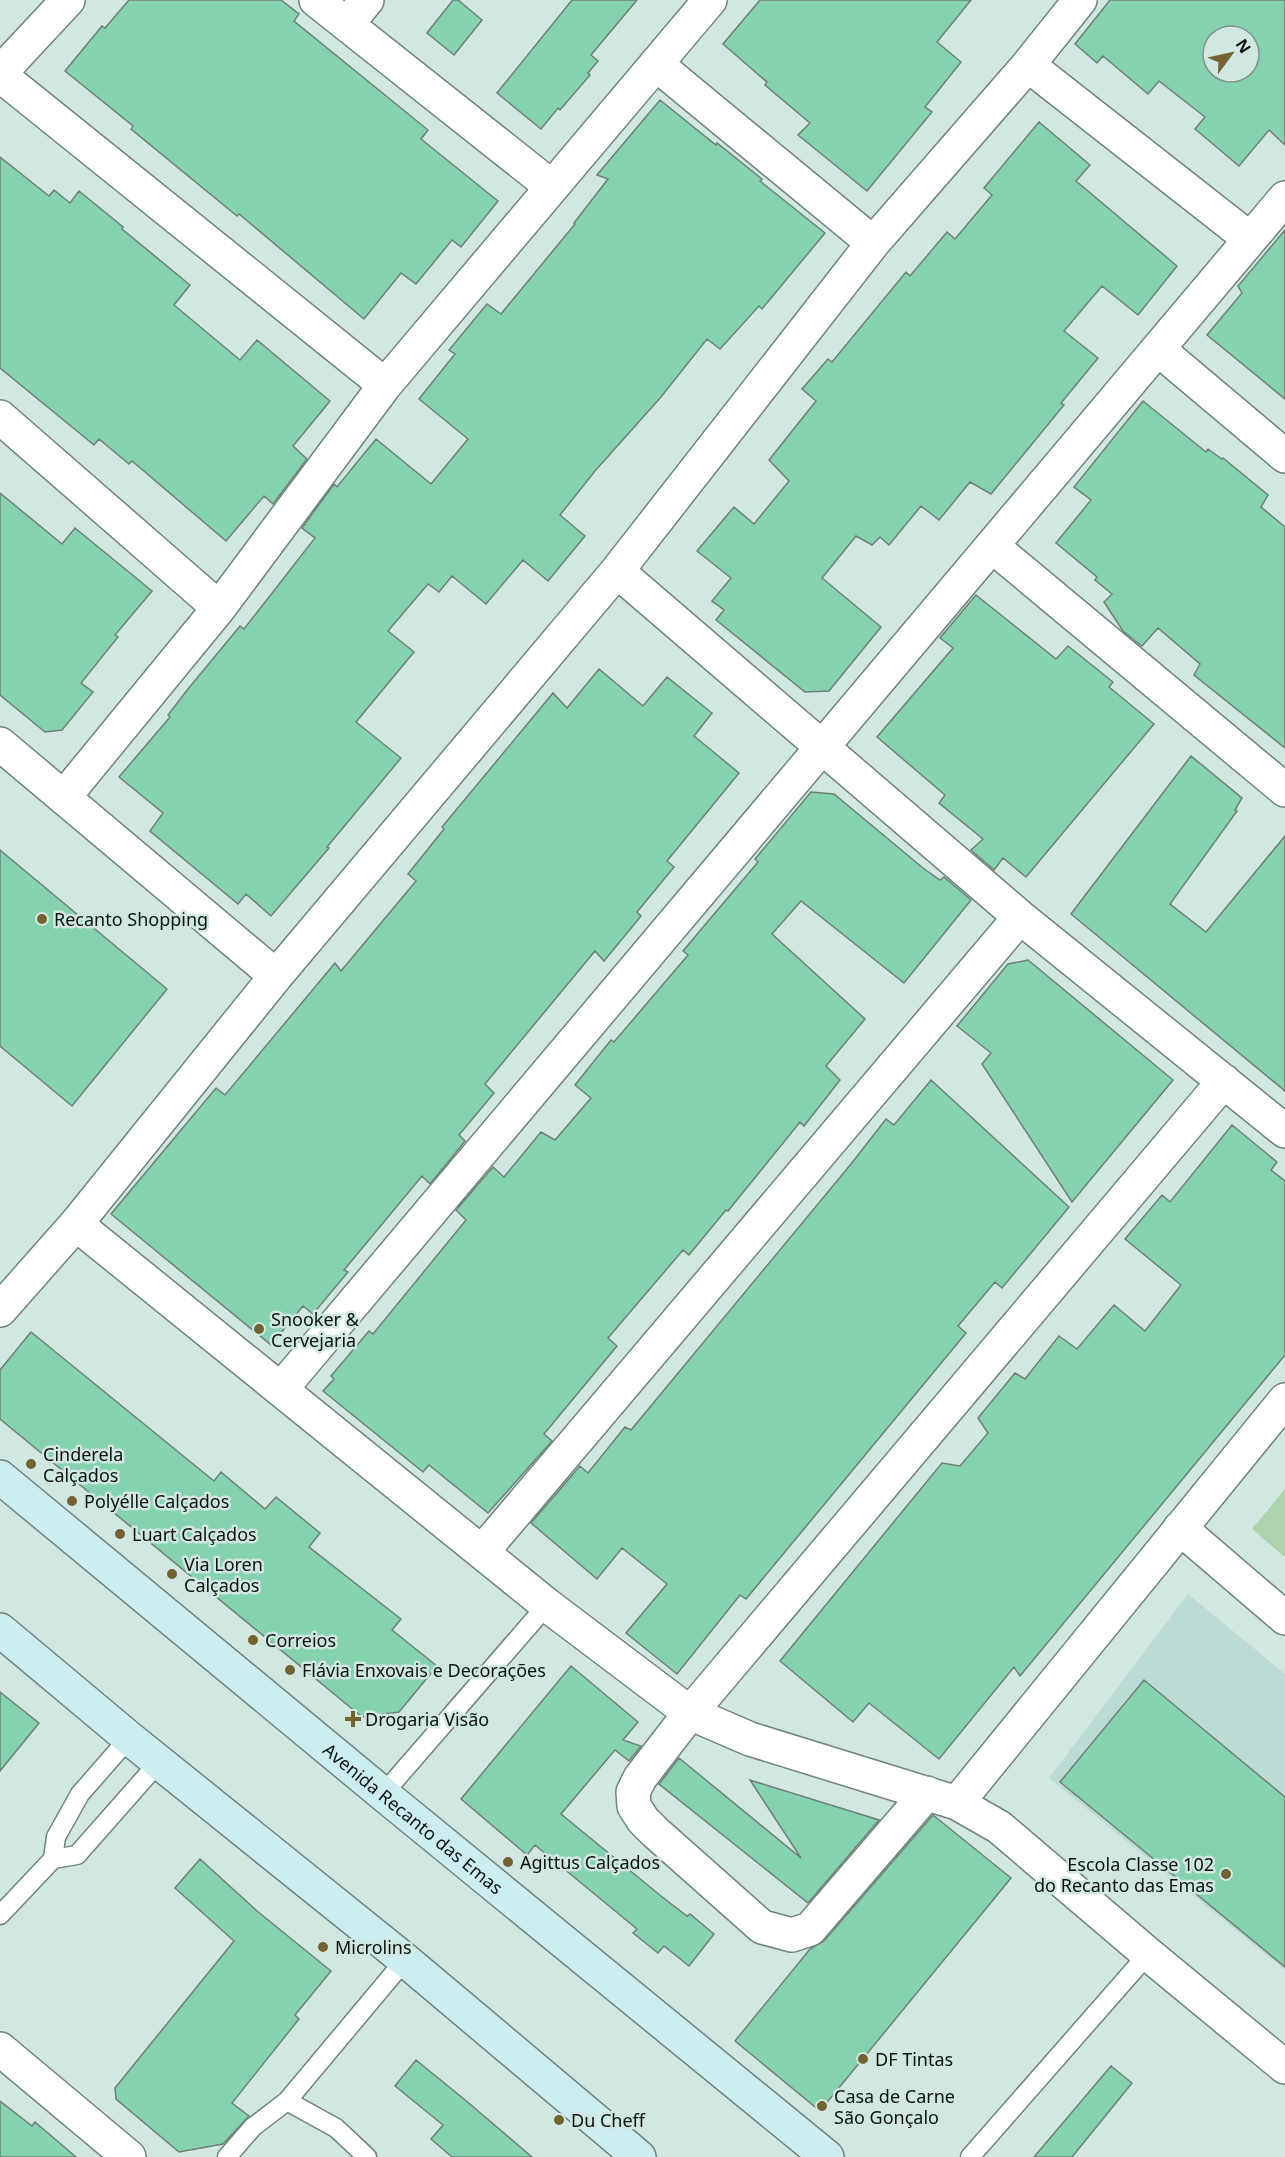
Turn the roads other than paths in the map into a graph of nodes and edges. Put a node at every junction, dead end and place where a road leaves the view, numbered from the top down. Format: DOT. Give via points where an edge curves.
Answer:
graph roads {
  1 [pos="68,0"];
  2 [pos="315,0"];
  3 [pos="710,0"];
  4 [pos="1080,0"];
  5 [pos="357,12"];
  6 [pos="656,64"];
  7 [pos="1028,65"];
  8 [pos="0,74"];
  9 [pos="552,187"];
  10 [pos="1285,198"];
  11 [pos="1250,239"];
  12 [pos="873,243"];
  13 [pos="1158,349"];
  14 [pos="385,385"];
  15 [pos="0,417"];
  16 [pos="1285,456"];
  17 [pos="992,546"];
  18 [pos="617,571"];
  19 [pos="219,608"];
  20 [pos="0,744"];
  21 [pos="823,746"];
  22 [pos="1285,790"];
  23 [pos="64,797"];
  24 [pos="1020,917"];
  25 [pos="276,976"];
  26 [pos="1224,1081"];
  27 [pos="1285,1131"];
  28 [pos="76,1224"];
  29 [pos="0,1310"];
  30 [pos="281,1389"];
  31 [pos="1285,1400"];
  32 [pos="0,1477"];
  33 [pos="1180,1528"];
  34 [pos="482,1552"];
  35 [pos="547,1605"];
  36 [pos="1285,1618"];
  37 [pos="0,1630"];
  38 [pos="690,1713"];
  39 [pos="129,1738"];
  40 [pos="159,1762"];
  41 [pos="383,1794"];
  42 [pos="942,1798"];
  43 [pos="53,1859"];
  44 [pos="0,1915"];
  45 [pos="1148,1954"];
  46 [pos="405,1960"];
  47 [pos="0,2049"];
  48 [pos="1285,2067"];
  49 [pos="287,2102"];
  50 [pos="129,2157"];
  51 [pos="227,2157"];
  52 [pos="367,2157"];
  53 [pos="639,2157"];
  54 [pos="827,2157"];
  55 [pos="970,2157"];
  1 -- 8 [label="street"];
  2 -- 5 [label="street"];
  3 -- 6 [label="street"];
  4 -- 7 [label="street"];
  5 -- 9 [label="street"];
  6 -- 9 [label="street"];
  6 -- 12 [label="street"];
  7 -- 11 [label="street"];
  7 -- 12 [label="street"];
  8 -- 14 [label="street"];
  9 -- 14 [label="street"];
  10 -- 11 [label="street"];
  11 -- 13 [label="street"];
  12 -- 18 [label="street"];
  13 -- 16 [label="street"];
  13 -- 17 [label="street"];
  14 -- 19 [label="street"];
  15 -- 19 [label="street"];
  17 -- 21 [label="street"];
  17 -- 22 [label="street"];
  18 -- 21 [label="street"];
  18 -- 25 [label="street"];
  19 -- 23 [label="street"];
  20 -- 23 [label="street"];
  21 -- 24 [label="street"];
  21 -- 30 [label="street"];
  23 -- 25 [label="street"];
  24 -- 26 [label="street"];
  24 -- 34 [label="street"];
  25 -- 28 [label="street"];
  26 -- 27 [label="street"];
  26 -- 38 [label="street"];
  28 -- 29 [label="street"];
  28 -- 30 [label="street"];
  30 -- 34 [label="street"];
  31 -- 33 [label="street"];
  32 -- 41 [label="main road, Avenida Recanto das Emas"];
  33 -- 36 [label="street"];
  33 -- 42 [label="street"];
  34 -- 35 [label="street"];
  35 -- 38 [label="street"];
  35 -- 41 [label="lane"];
  37 -- 39 [label="main road"];
  38 -- 42 [label="street" via="750,1739"];
  38 -- 42 [label="street" via="640,1778 633,1792 634,1806 643,1820 762,1927 792,1935 810,1929"];
  39 -- 40 [label="main road"];
  39 -- 43 [label="lane" via="81,1794 56,1837"];
  40 -- 43 [label="lane" via="77,1855"];
  40 -- 46 [label="main road"];
  41 -- 54 [label="main road, Avenida Recanto das Emas"];
  42 -- 45 [label="street" via="999,1827"];
  43 -- 44 [label="lane"];
  45 -- 48 [label="street"];
  45 -- 55 [label="lane"];
  46 -- 49 [label="lane"];
  46 -- 53 [label="main road"];
  47 -- 50 [label="street"];
  49 -- 51 [label="lane" via="253,2127"];
  49 -- 52 [label="lane" via="336,2128"];
}
